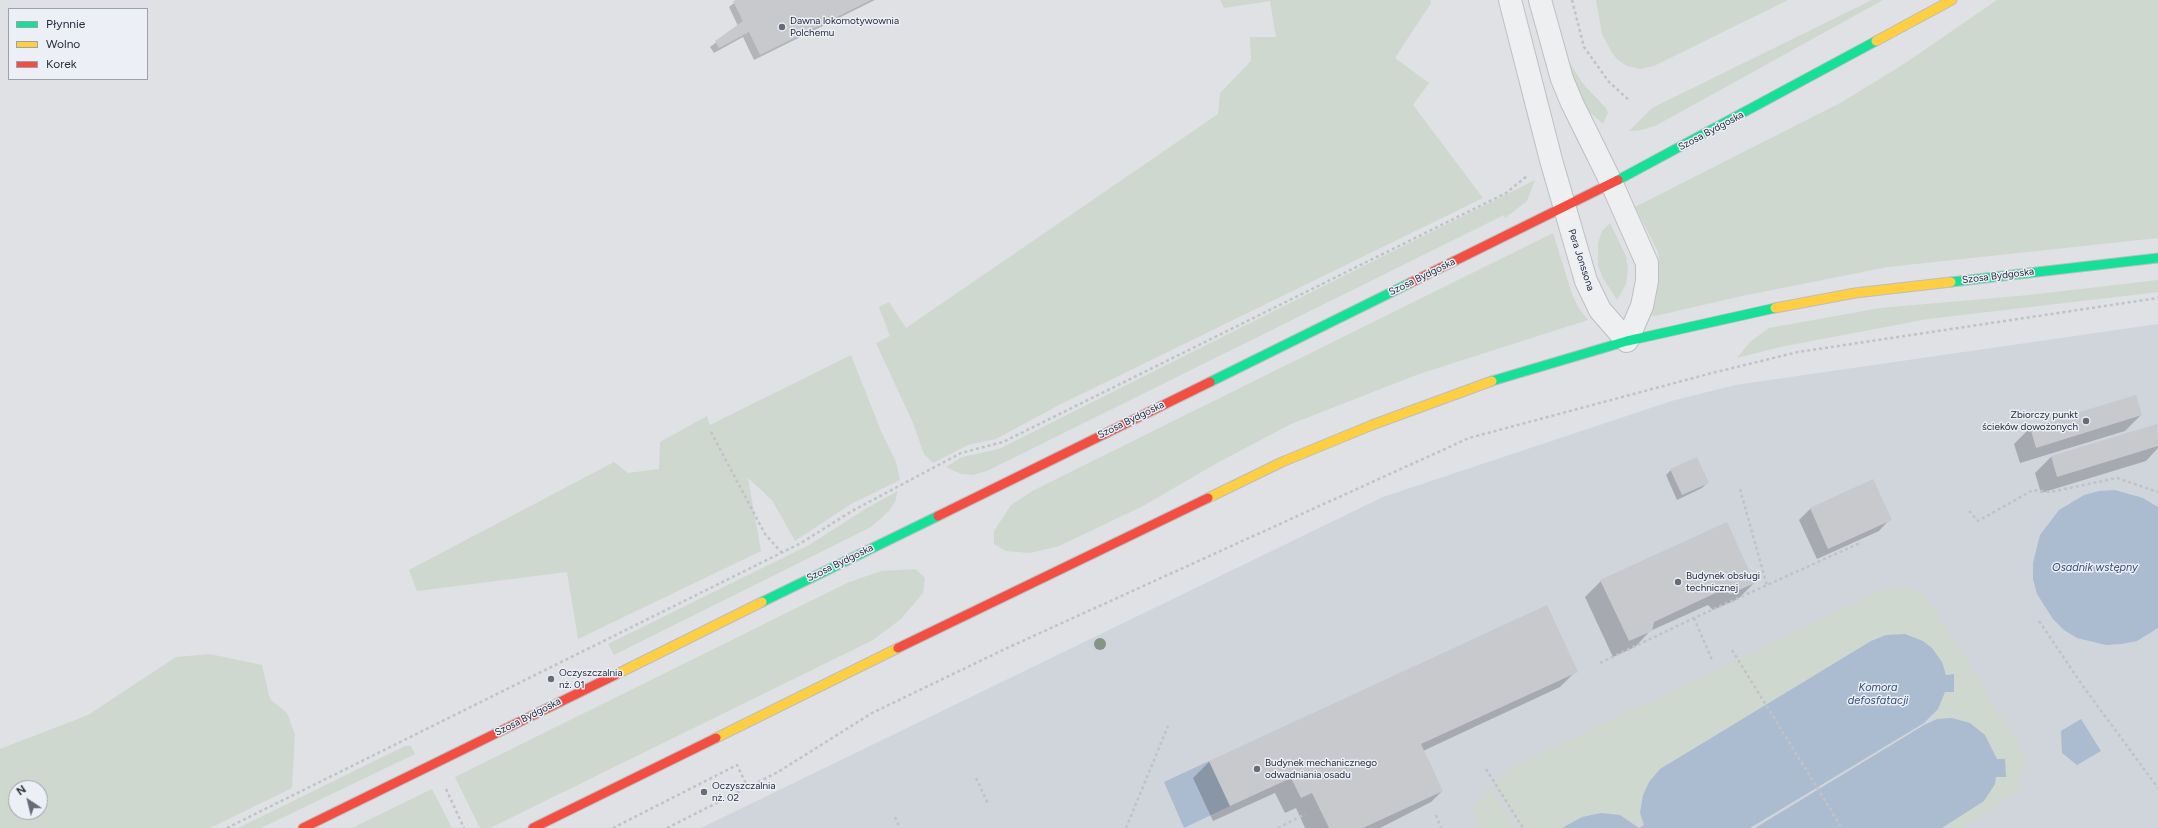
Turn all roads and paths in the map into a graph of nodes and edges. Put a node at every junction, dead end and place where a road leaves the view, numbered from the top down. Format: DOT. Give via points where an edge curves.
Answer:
graph roads {
  1 [pos="1510,0"];
  2 [pos="1540,0"];
  3 [pos="1572,0"];
  4 [pos="1952,0"];
  5 [pos="1630,101"];
  6 [pos="1530,173"];
  7 [pos="1612,184"];
  8 [pos="1564,207"];
  9 [pos="2158,258"];
  10 [pos="2158,298"];
  11 [pos="1627,341"];
  12 [pos="711,432"];
  13 [pos="1740,489"];
  14 [pos="2158,492"];
  15 [pos="1970,511"];
  16 [pos="1860,543"];
  17 [pos="782,553"];
  18 [pos="1767,586"];
  19 [pos="1694,618"];
  20 [pos="2039,621"];
  21 [pos="1732,650"];
  22 [pos="1712,660"];
  23 [pos="1600,663"];
  24 [pos="1168,726"];
  25 [pos="1486,769"];
  26 [pos="976,778"];
  27 [pos="445,786"];
  28 [pos="748,788"];
  29 [pos="2158,788"];
  30 [pos="988,804"];
  31 [pos="1305,814"];
  32 [pos="1436,815"];
  33 [pos="895,817"];
  34 [pos="227,828"];
  35 [pos="303,828"];
  36 [pos="464,828"];
  37 [pos="533,828"];
  38 [pos="613,828"];
  39 [pos="668,828"];
  40 [pos="900,828"];
  41 [pos="1126,828"];
  42 [pos="1278,828"];
  43 [pos="1442,828"];
  44 [pos="1524,828"];
  45 [pos="1842,828"];
  1 -- 8 [label="street, Pera Jonssona"];
  2 -- 7 [label="street" via="1562,79"];
  3 -- 5 [label="path" via="1584,47 1609,82"];
  4 -- 7 [label="main road, Szosa Bydgoska"];
  6 -- 17 [label="path" via="1506,193 1002,442 961,453 852,511"];
  7 -- 8 [label="main road, Szosa Bydgoska"];
  7 -- 11 [label="street" via="1647,263 1647,281 1642,306"];
  8 -- 11 [label="street, Pera Jonssona" via="1586,281 1600,310"];
  8 -- 35 [label="main road, Szosa Bydgoska"];
  9 -- 11 [label="main road, Szosa Bydgoska" via="1855,293 1800,302"];
  10 -- 28 [label="path" via="1798,352 1469,438 1007,648 872,713"];
  11 -- 37 [label="main road, Szosa Bydgoska" via="1480,385 1282,462"];
  12 -- 17 [label="path" via="766,534"];
  13 -- 18 [label="path"];
  14 -- 15 [label="path" via="2117,478 2050,492 2033,490 1978,521"];
  16 -- 18 [label="path"];
  17 -- 34 [label="path"];
  18 -- 19 [label="path"];
  19 -- 22 [label="path"];
  19 -- 23 [label="path"];
  20 -- 29 [label="path"];
  21 -- 45 [label="path"];
  24 -- 41 [label="path"];
  25 -- 44 [label="path"];
  26 -- 30 [label="path"];
  27 -- 36 [label="path"];
  28 -- 38 [label="path" via="738,766"];
  28 -- 39 [label="path"];
  31 -- 42 [label="path"];
  32 -- 43 [label="path"];
  33 -- 40 [label="path"];
}
